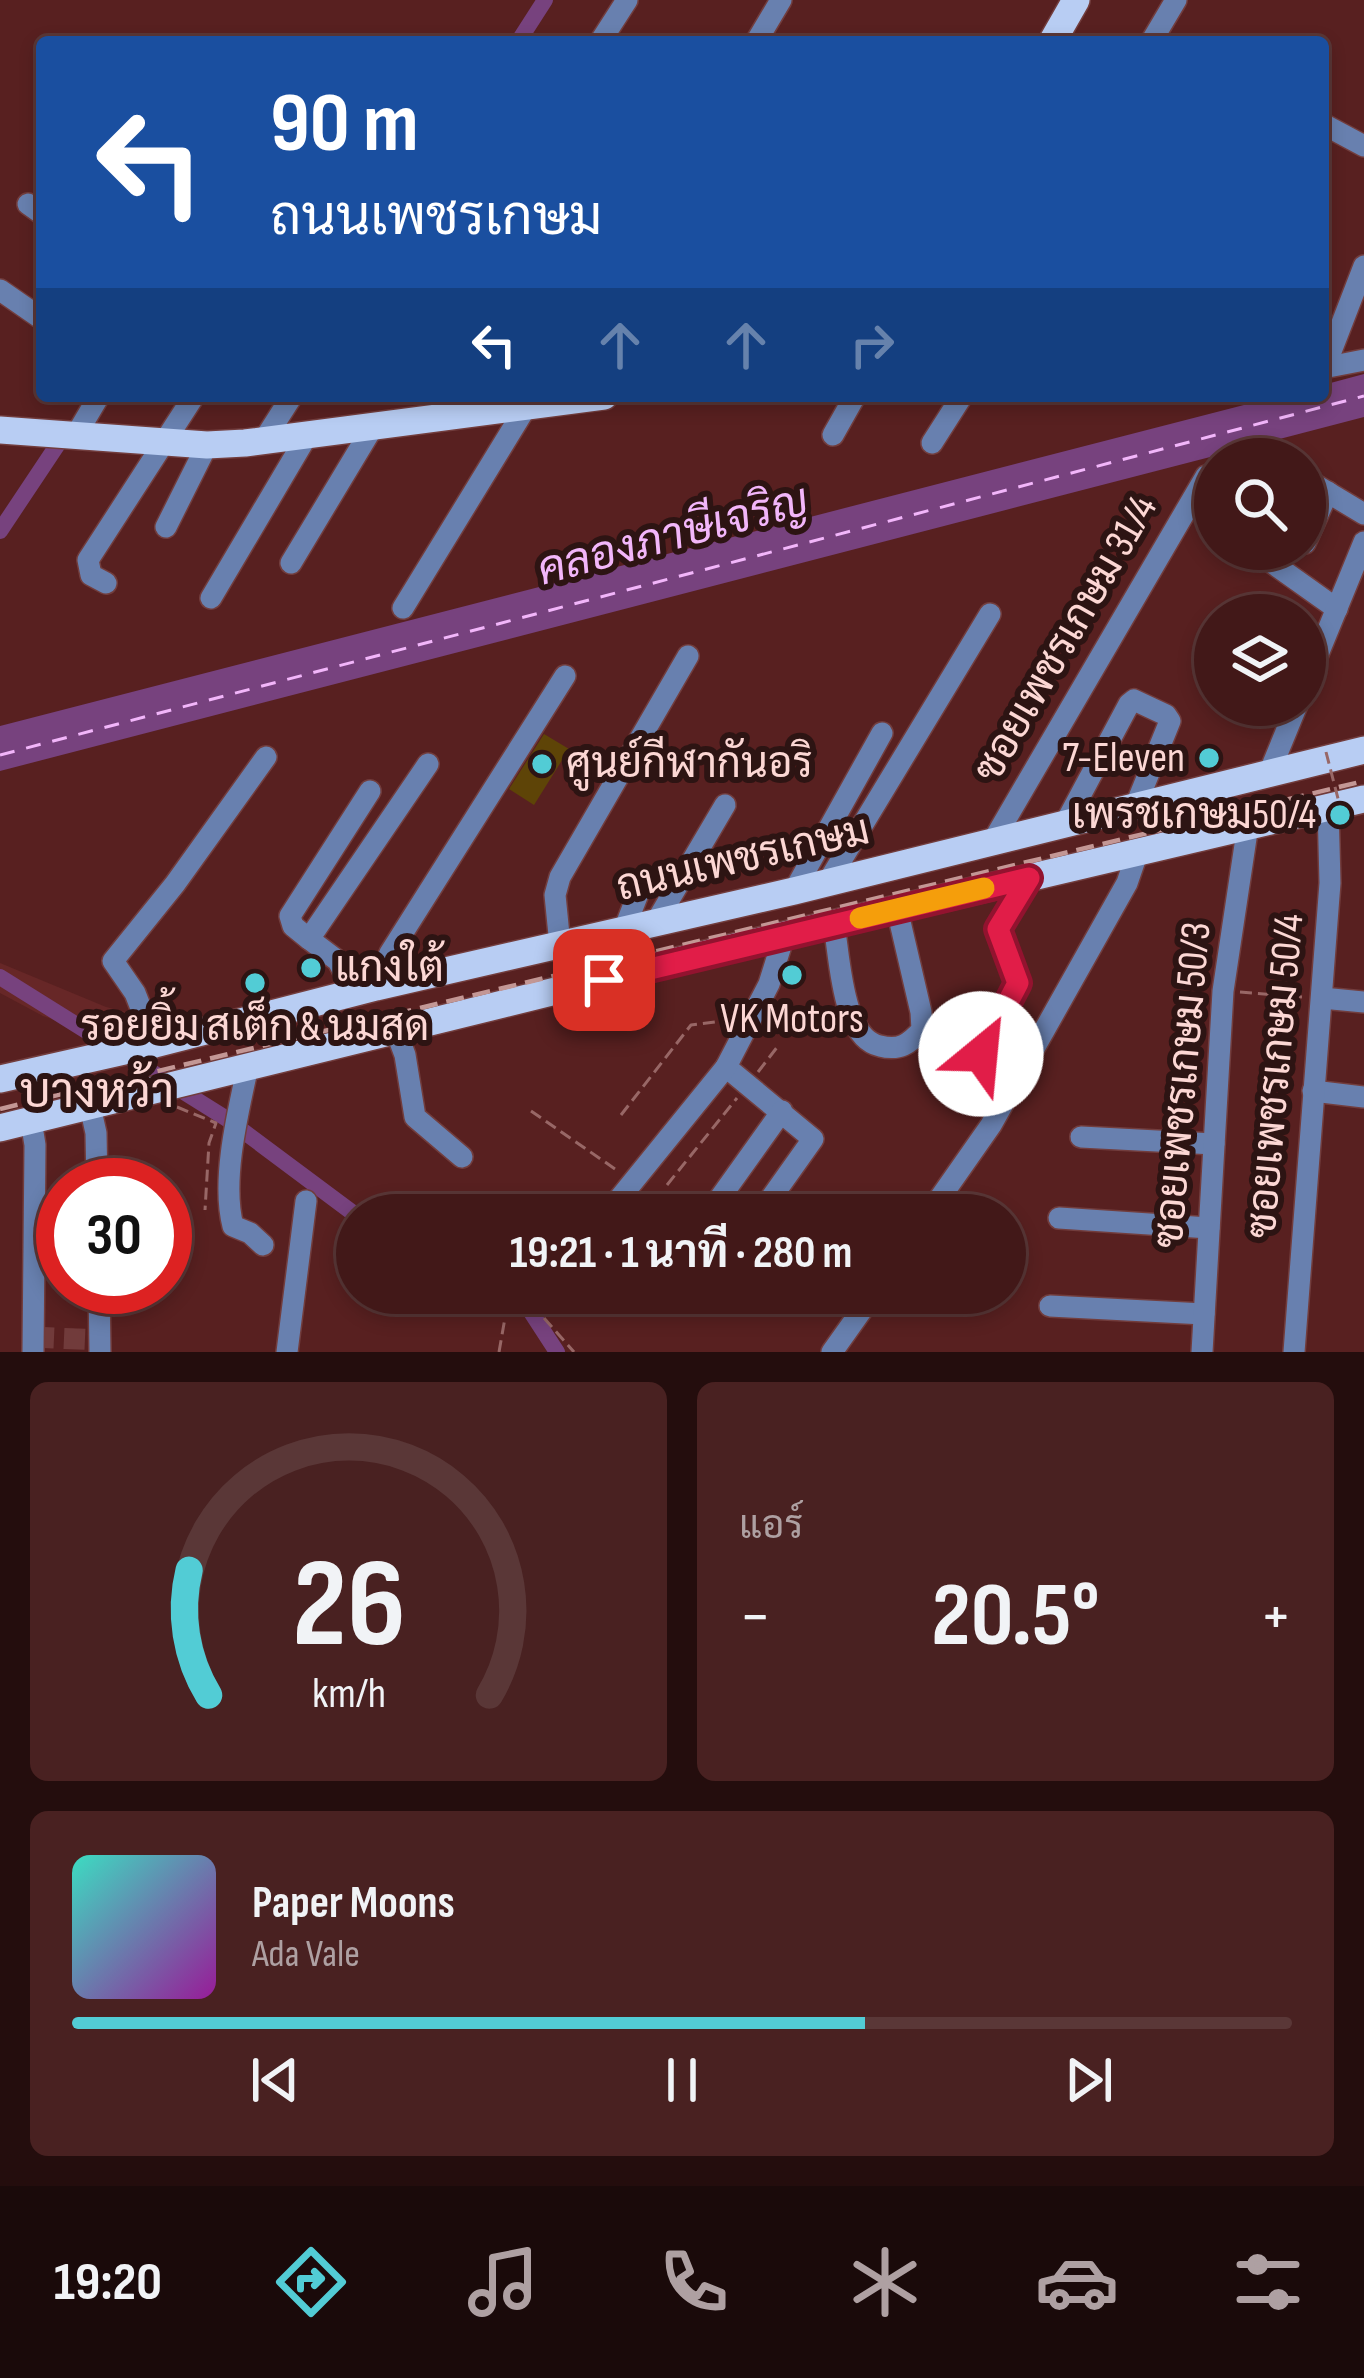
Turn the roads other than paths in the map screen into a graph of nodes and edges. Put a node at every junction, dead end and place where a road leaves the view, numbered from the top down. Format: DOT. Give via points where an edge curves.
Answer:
graph roads {
  1 [pos="627,0"];
  2 [pos="781,0"];
  3 [pos="1076,0"];
  4 [pos="1176,0"];
  5 [pos="604,36"];
  6 [pos="760,36"];
  7 [pos="1055,36"];
  8 [pos="1154,36"];
  9 [pos="1329,127"];
  10 [pos="1364,146"];
  11 [pos="1364,266"];
  12 [pos="0,290"];
  13 [pos="36,315"];
  14 [pos="1329,355"];
  15 [pos="1361,356"];
  16 [pos="1329,366"];
  17 [pos="95,402"];
  18 [pos="190,402"];
  19 [pos="288,402"];
  20 [pos="852,402"];
  21 [pos="958,402"];
  22 [pos="517,404"];
  23 [pos="374,425"];
  24 [pos="13,431"];
  25 [pos="308,434"];
  26 [pos="76,435"];
  27 [pos="833,435"];
  28 [pos="264,440"];
  29 [pos="164,442"];
  30 [pos="932,443"];
  31 [pos="207,445"];
  32 [pos="1328,492"];
  33 [pos="1326,496"];
  34 [pos="1194,497"];
  35 [pos="1364,514"];
  36 [pos="166,527"];
  37 [pos="1364,542"];
  38 [pos="291,563"];
  39 [pos="1284,570"];
  40 [pos="1293,570"];
  41 [pos="1291,575"];
  42 [pos="106,583"];
  43 [pos="211,598"];
  44 [pos="404,608"];
  45 [pos="1337,609"];
  46 [pos="990,614"];
  47 [pos="1326,635"];
  48 [pos="688,656"];
  49 [pos="565,676"];
  50 [pos="1288,726"];
  51 [pos="882,733"];
  52 [pos="1364,750"];
  53 [pos="266,757"];
  54 [pos="428,764"];
  55 [pos="1270,771"];
  56 [pos="370,790"];
  57 [pos="725,805"];
  58 [pos="1136,805"];
  59 [pos="1345,808"];
  60 [pos="1066,822"];
  61 [pos="1248,825"];
  62 [pos="993,841"];
  63 [pos="1138,851"];
  64 [pos="1029,878"];
  65 [pos="643,880"];
  66 [pos="828,882"];
  67 [pos="794,891"];
  68 [pos="718,908"];
  69 [pos="897,909"];
  70 [pos="661,921"];
  71 [pos="834,926"];
  72 [pos="624,930"];
  73 [pos="784,936"];
  74 [pos="309,939"];
  75 [pos="560,945"];
  76 [pos="730,948"];
  77 [pos="670,963"];
  78 [pos="365,990"];
  79 [pos="1322,998"];
  80 [pos="1364,1002"];
  81 [pos="396,1031"];
  82 [pos="155,1044"];
  83 [pos="248,1066"];
  84 [pos="727,1067"];
  85 [pos="0,1079"];
  86 [pos="966,1082"];
  87 [pos="1313,1091"];
  88 [pos="1364,1097"];
  89 [pos="90,1106"];
  90 [pos="782,1111"];
  91 [pos="31,1120"];
  92 [pos="0,1128"];
  93 [pos="1081,1137"];
  94 [pos="1214,1144"];
  95 [pos="462,1157"];
  96 [pos="96,1158"];
  97 [pos="623,1194"];
  98 [pos="722,1194"];
  99 [pos="774,1194"];
  100 [pos="942,1194"];
  101 [pos="307,1201"];
  102 [pos="1059,1218"];
  103 [pos="1209,1228"];
  104 [pos="263,1245"];
  105 [pos="1050,1306"];
  106 [pos="99,1314"];
  107 [pos="859,1314"];
  108 [pos="1204,1314"];
  109 [pos="32,1352"];
  110 [pos="100,1352"];
  111 [pos="287,1352"];
  112 [pos="832,1352"];
  113 [pos="1202,1352"];
  114 [pos="1294,1352"];
  1 -- 5 [label="street"];
  2 -- 6 [label="street"];
  3 -- 7 [label="main road"];
  4 -- 8 [label="street"];
  9 -- 10 [label="street"];
  11 -- 14 [label="street"];
  12 -- 13 [label="street"];
  15 -- 16 [label="street"];
  17 -- 26 [label="street"];
  18 -- 29 [label="street"];
  19 -- 28 [label="street"];
  20 -- 27 [label="street"];
  21 -- 30 [label="street"];
  22 -- 23 [label="main road"];
  22 -- 44 [label="street"];
  23 -- 25 [label="main road"];
  23 -- 38 [label="street"];
  24 -- 26 [label="main road"];
  25 -- 28 [label="main road"];
  25 -- 43 [label="street"];
  26 -- 29 [label="main road"];
  28 -- 31 [label="main road"];
  29 -- 31 [label="main road"];
  29 -- 42 [label="street" via="88,560 91,575"];
  31 -- 36 [label="street"];
  32 -- 33 [label="street"];
  32 -- 35 [label="street"];
  34 -- 62 [label="street, ซอยเพชรเกษม 31/4"];
  37 -- 45 [label="street"];
  39 -- 41 [label="street"];
  40 -- 41 [label="street"];
  41 -- 45 [label="street"];
  45 -- 47 [label="street"];
  46 -- 66 [label="street"];
  48 -- 75 [label="street" via="560,877"];
  49 -- 78 [label="street"];
  50 -- 55 [label="street"];
  51 -- 67 [label="street"];
  52 -- 55 [label="main road, ถนนเพชรเกษม"];
  53 -- 82 [label="street" via="113,961"];
  54 -- 74 [label="street"];
  55 -- 58 [label="main road, ถนนเพชรเกษม"];
  56 -- 74 [label="street" via="290,916"];
  57 -- 70 [label="street"];
  58 -- 60 [label="main road, ถนนเพชรเกษม"];
  58 -- 60 [label="street" via="1170,721 1134,700"];
  59 -- 61 [label="main road, ถนนเพชรเกษม"];
  59 -- 79 [label="street, ซอยเพชรเกษม 50/4" via="1331,846"];
  60 -- 62 [label="main road, ถนนเพชรเกษม"];
  61 -- 63 [label="main road, ถนนเพชรเกษม"];
  61 -- 94 [label="street, ซอยเพชรเกษม 50/3" via="1223,991"];
  62 -- 66 [label="main road, ถนนเพชรเกษม"];
  63 -- 64 [label="main road, ถนนเพชรเกษม"];
  63 -- 100 [label="street" via="1012,1089"];
  64 -- 69 [label="main road, ถนนเพชรเกษม"];
  64 -- 86 [label="street" via="998,929 1018,983"];
  65 -- 72 [label="street"];
  66 -- 67 [label="main road, ถนนเพชรเกษม"];
  67 -- 68 [label="main road, ถนนเพชรเกษม"];
  68 -- 70 [label="main road, ถนนเพชรเกษม"];
  68 -- 76 [label="main road" via="703,923"];
  69 -- 71 [label="main road, ถนนเพชรเกษม"];
  69 -- 71 [label="street" via="921,1012 922,1030 908,1045 871,1044 858,1032"];
  70 -- 72 [label="main road, ถนนเพชรเกษม"];
  70 -- 77 [label="main road" via="682,937"];
  71 -- 73 [label="main road, ถนนเพชรเกษม"];
  72 -- 75 [label="main road, ถนนเพชรเกษม"];
  73 -- 76 [label="main road, ถนนเพชรเกษม"];
  73 -- 84 [label="street"];
  74 -- 78 [label="street"];
  75 -- 78 [label="main road, ถนนเพชรเกษม"];
  76 -- 77 [label="main road, ถนนเพชรเกษม"];
  77 -- 81 [label="main road, ถนนเพชรเกษม"];
  78 -- 82 [label="main road, ถนนเพชรเกษม"];
  79 -- 80 [label="street"];
  79 -- 87 [label="street, ซอยเพชรเกษม 50/4"];
  81 -- 83 [label="main road, ถนนเพชรเกษม"];
  81 -- 95 [label="street" via="415,1117"];
  82 -- 85 [label="main road, ถนนเพชรเกษม"];
  83 -- 89 [label="main road, ถนนเพชรเกษม" via="202,1077 165,1098"];
  83 -- 104 [label="street" via="228,1209 232,1226"];
  84 -- 90 [label="street"];
  84 -- 97 [label="street"];
  87 -- 88 [label="street"];
  87 -- 114 [label="street, ซอยเพชรเกษม 50/4"];
  89 -- 91 [label="main road, ถนนเพชรเกษม"];
  89 -- 96 [label="street"];
  90 -- 98 [label="street"];
  90 -- 99 [label="street" via="813,1139"];
  91 -- 92 [label="main road, ถนนเพชรเกษม"];
  91 -- 109 [label="street"];
  93 -- 94 [label="street"];
  94 -- 103 [label="street, ซอยเพชรเกษม 50/3"];
  101 -- 111 [label="street"];
  102 -- 103 [label="street"];
  103 -- 108 [label="street, ซอยเพชรเกษม 50/3"];
  105 -- 108 [label="street"];
  106 -- 110 [label="street"];
  107 -- 112 [label="street"];
  108 -- 113 [label="street, ซอยเพชรเกษม 50/3"];
}
